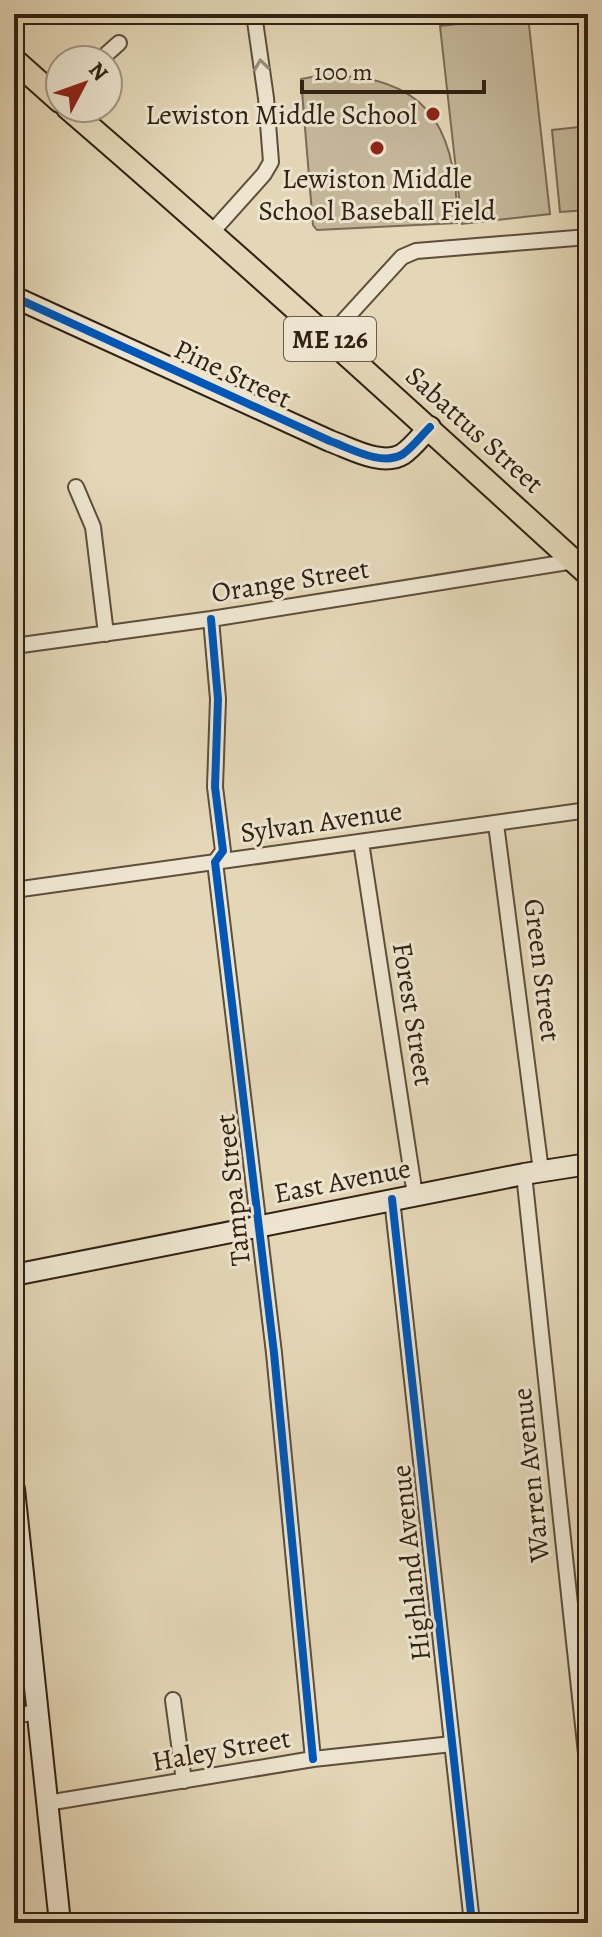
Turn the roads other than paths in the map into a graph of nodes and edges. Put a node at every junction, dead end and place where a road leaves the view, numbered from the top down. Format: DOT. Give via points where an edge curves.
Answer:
graph roads {
  1 [pos="254,14"];
  2 [pos="14,60"];
  3 [pos="44,87"];
  4 [pos="87,124"];
  5 [pos="212,232"];
  6 [pos="588,237"];
  7 [pos="14,297"];
  8 [pos="328,338"];
  9 [pos="430,427"];
  10 [pos="76,487"];
  11 [pos="581,568"];
  12 [pos="211,619"];
  13 [pos="106,634"];
  14 [pos="14,646"];
  15 [pos="588,810"];
  16 [pos="496,824"];
  17 [pos="361,842"];
  18 [pos="215,862"];
  19 [pos="14,890"];
  20 [pos="588,1164"];
  21 [pos="532,1172"];
  22 [pos="415,1195"];
  23 [pos="392,1199"];
  24 [pos="258,1225"];
  25 [pos="14,1275"];
  26 [pos="14,1489"];
  27 [pos="19,1580"];
  28 [pos="173,1700"];
  29 [pos="37,1712"];
  30 [pos="14,1716"];
  31 [pos="452,1744"];
  32 [pos="313,1759"];
  33 [pos="588,1772"];
  34 [pos="184,1781"];
  35 [pos="47,1803"];
  36 [pos="60,1923"];
  37 [pos="472,1923"];
  5 -- 1 [label="street, one-way" via="271,162"];
  2 -- 3 [label="main road"];
  4 -- 5 [label="main road, Sabattus Street / ME 126"];
  5 -- 8 [label="main road, Sabattus Street / ME 126"];
  6 -- 8 [label="street" via="416,251 402,257"];
  7 -- 9 [label="main road, Pine Street" via="371,456 402,455"];
  8 -- 9 [label="main road, Sabattus Street / ME 126"];
  9 -- 11 [label="main road, Sabattus Street / ME 126"];
  10 -- 13 [label="street" via="93,527"];
  11 -- 12 [label="street, Orange Street"];
  12 -- 13 [label="street, Orange Street"];
  12 -- 18 [label="street, Tampa Street" via="218,699 215,787 223,851"];
  13 -- 14 [label="street, Orange Street"];
  15 -- 16 [label="street, Sylvan Avenue"];
  16 -- 17 [label="street, Sylvan Avenue"];
  16 -- 21 [label="street, Green Street"];
  17 -- 18 [label="street, Sylvan Avenue"];
  17 -- 22 [label="street, Forest Street"];
  18 -- 19 [label="street, Sylvan Avenue"];
  18 -- 24 [label="street, Tampa Street"];
  20 -- 21 [label="main road, East Avenue"];
  21 -- 22 [label="main road, East Avenue"];
  21 -- 33 [label="street, Warren Avenue"];
  22 -- 23 [label="main road, East Avenue"];
  23 -- 24 [label="main road, East Avenue"];
  23 -- 31 [label="street, Highland Avenue"];
  24 -- 25 [label="main road, East Avenue"];
  24 -- 32 [label="street, Tampa Street"];
  26 -- 27 [label="main road"];
  27 -- 29 [label="main road"];
  28 -- 34 [label="street"];
  29 -- 30 [label="street"];
  29 -- 35 [label="main road"];
  31 -- 32 [label="street, Haley Street"];
  31 -- 37 [label="street, Highland Avenue"];
  32 -- 34 [label="street, Haley Street"];
  34 -- 35 [label="street, Haley Street"];
  35 -- 36 [label="main road"];
}
